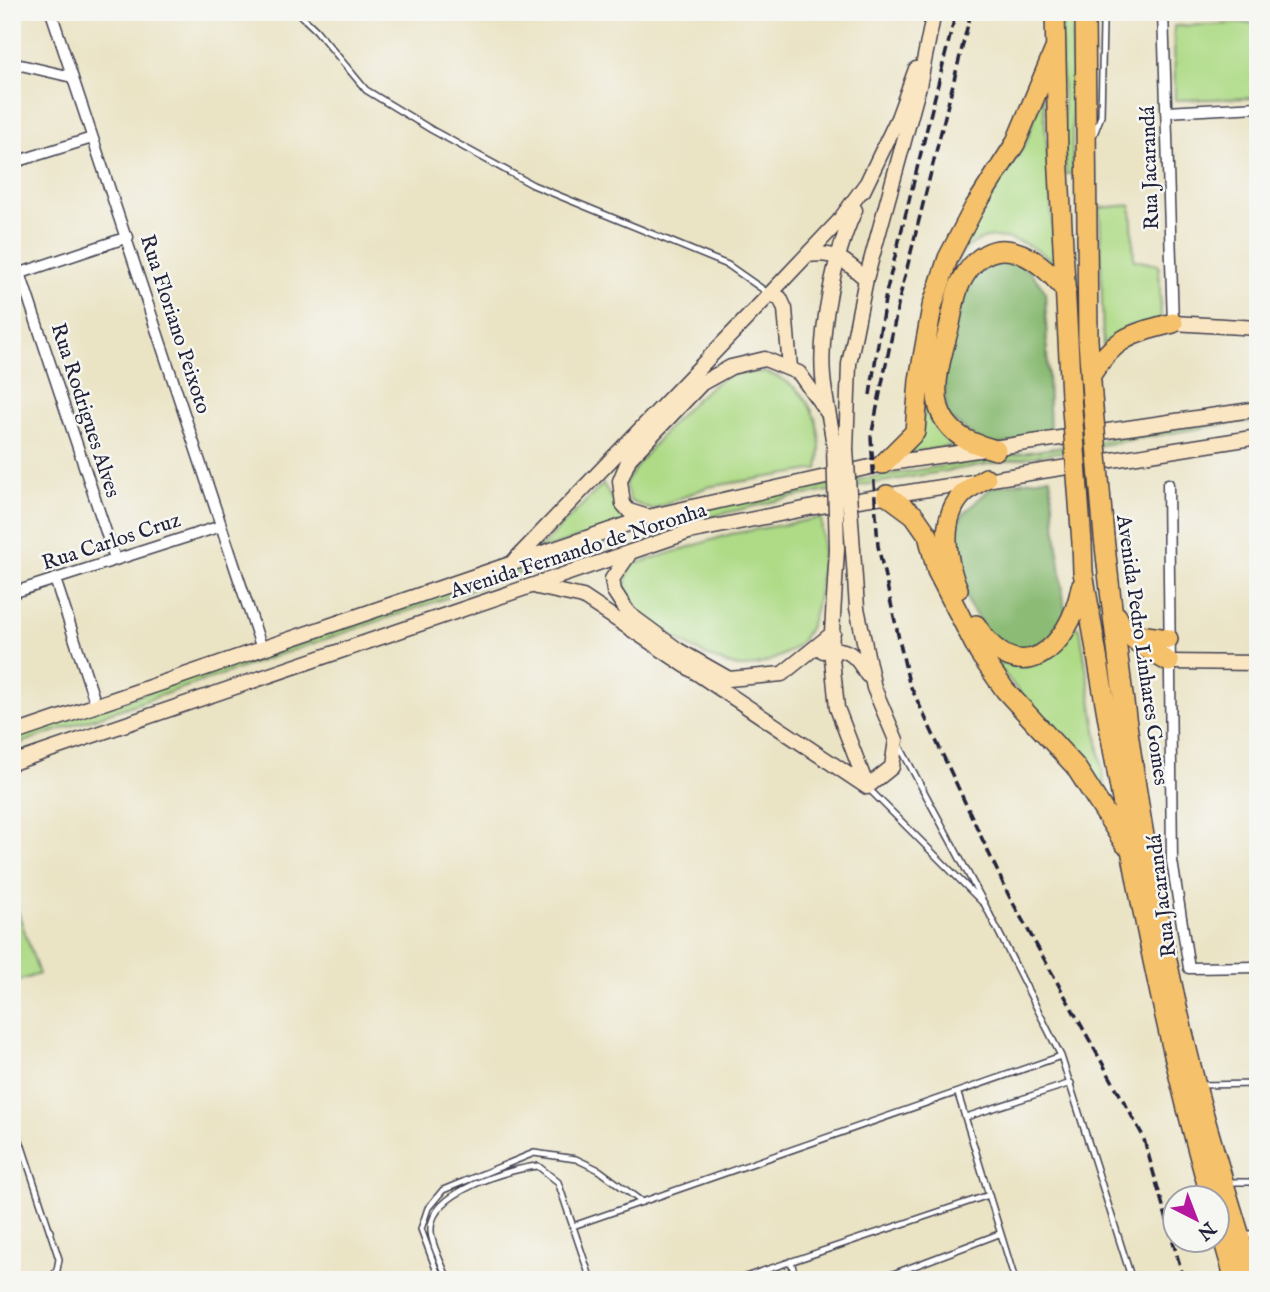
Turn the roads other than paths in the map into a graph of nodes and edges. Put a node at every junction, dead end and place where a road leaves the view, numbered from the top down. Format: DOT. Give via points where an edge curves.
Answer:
graph roads {
  1 [pos="51,12"];
  2 [pos="297,12"];
  3 [pos="934,12"];
  4 [pos="1055,12"];
  5 [pos="1085,12"];
  6 [pos="1092,12"];
  7 [pos="1163,12"];
  8 [pos="930,28"];
  9 [pos="1055,49"];
  10 [pos="12,63"];
  11 [pos="72,77"];
  12 [pos="1258,107"];
  13 [pos="1166,112"];
  14 [pos="92,138"];
  15 [pos="1085,157"];
  16 [pos="12,163"];
  17 [pos="866,184"];
  18 [pos="128,237"];
  19 [pos="807,255"];
  20 [pos="837,255"];
  21 [pos="16,274"];
  22 [pos="866,279"];
  23 [pos="1066,291"];
  24 [pos="771,294"];
  25 [pos="1173,323"];
  26 [pos="1258,328"];
  27 [pos="849,364"];
  28 [pos="795,371"];
  29 [pos="1091,375"];
  30 [pos="823,376"];
  31 [pos="1258,402"];
  32 [pos="1258,409"];
  33 [pos="1236,411"];
  34 [pos="831,419"];
  35 [pos="1258,437"];
  36 [pos="840,448"];
  37 [pos="996,450"];
  38 [pos="883,464"];
  39 [pos="986,478"];
  40 [pos="1168,484"];
  41 [pos="887,495"];
  42 [pos="648,517"];
  43 [pos="221,527"];
  44 [pos="628,556"];
  45 [pos="115,559"];
  46 [pos="510,566"];
  47 [pos="1083,572"];
  48 [pos="55,579"];
  49 [pos="532,586"];
  50 [pos="13,590"];
  51 [pos="1111,602"];
  52 [pos="1122,628"];
  53 [pos="833,633"];
  54 [pos="1168,639"];
  55 [pos="262,649"];
  56 [pos="831,649"];
  57 [pos="811,653"];
  58 [pos="1169,662"];
  59 [pos="1258,663"];
  60 [pos="874,688"];
  61 [pos="96,705"];
  62 [pos="12,734"];
  63 [pos="897,740"];
  64 [pos="12,763"];
  65 [pos="867,787"];
  66 [pos="1128,849"];
  67 [pos="986,907"];
  68 [pos="1258,967"];
  69 [pos="1061,1056"];
  70 [pos="1071,1083"];
  71 [pos="1258,1084"];
  72 [pos="1196,1085"];
  73 [pos="958,1094"];
  74 [pos="12,1116"];
  75 [pos="966,1117"];
  76 [pos="1224,1182"];
  77 [pos="1258,1182"];
  78 [pos="1207,1184"];
  79 [pos="989,1195"];
  80 [pos="642,1202"];
  81 [pos="573,1226"];
  82 [pos="999,1234"];
  83 [pos="1248,1234"];
  84 [pos="1232,1247"];
  85 [pos="791,1261"];
  86 [pos="1249,1277"];
  87 [pos="50,1280"];
  88 [pos="440,1280"];
  89 [pos="448,1280"];
  90 [pos="591,1280"];
  91 [pos="736,1280"];
  92 [pos="796,1280"];
  93 [pos="877,1280"];
  94 [pos="1015,1280"];
  95 [pos="1132,1280"];
  1 -- 11 [label="street, Rua Floriano Peixoto"];
  2 -- 24 [label="lane" via="366,90 432,130 533,185 728,265"];
  3 -- 8 [label="main road"];
  4 -- 9 [label="highway, Avenida Pedro Linhares Gomes"];
  5 -- 15 [label="highway, Avenida Pedro Linhares Gomes"];
  6 -- 15 [label="lane" via="1103,24 1101,116"];
  7 -- 13 [label="street, Rua Jacarandá"];
  8 -- 17 [label="main road" via="898,118"];
  8 -- 22 [label="main road" via="919,86"];
  9 -- 23 [label="highway, Avenida Pedro Linhares Gomes"];
  9 -- 38 [label="highway" via="1015,144 948,258 932,307 915,432"];
  10 -- 11 [label="street"];
  11 -- 14 [label="street, Rua Floriano Peixoto"];
  12 -- 13 [label="street"];
  13 -- 25 [label="street, Rua Jacarandá"];
  14 -- 16 [label="street"];
  14 -- 18 [label="street, Rua Floriano Peixoto"];
  15 -- 29 [label="highway, Avenida Pedro Linhares Gomes"];
  17 -- 19 [label="main road"];
  17 -- 20 [label="main road"];
  18 -- 21 [label="street"];
  18 -- 43 [label="street, Rua Floriano Peixoto"];
  19 -- 20 [label="main road"];
  19 -- 24 [label="main road"];
  20 -- 22 [label="main road"];
  20 -- 30 [label="main road"];
  21 -- 45 [label="street, Rua Rodrigues Alves"];
  22 -- 27 [label="main road"];
  23 -- 37 [label="highway" via="1044,265 1015,250 990,252 972,264 960,284 938,372 939,403 944,420 962,439"];
  23 -- 47 [label="highway, Avenida Pedro Linhares Gomes, bridge"];
  24 -- 28 [label="main road" via="780,298 785,309"];
  24 -- 46 [label="main road"];
  25 -- 26 [label="main road"];
  25 -- 29 [label="highway" via="1132,334 1106,352"];
  27 -- 30 [label="main road"];
  27 -- 36 [label="main road"];
  28 -- 30 [label="main road"];
  28 -- 34 [label="main road"];
  28 -- 42 [label="main road" via="765,359 731,367 702,383 629,459 620,481 619,494 629,511"];
  29 -- 51 [label="highway, Avenida Pedro Linhares Gomes, bridge"];
  30 -- 34 [label="main road"];
  31 -- 33 [label="main road"];
  32 -- 33 [label="main road"];
  33 -- 37 [label="main road, Avenida Fernando de Noronha"];
  34 -- 36 [label="main road"];
  35 -- 39 [label="main road, Avenida Fernando de Noronha"];
  36 -- 53 [label="main road, bridge"];
  36 -- 60 [label="main road, bridge" via="858,608"];
  37 -- 38 [label="main road, Avenida Fernando de Noronha"];
  38 -- 42 [label="main road, Avenida Fernando de Noronha"];
  39 -- 41 [label="main road, Avenida Fernando de Noronha"];
  39 -- 47 [label="highway" via="962,495 951,514 947,542 951,573 988,645 1011,657 1032,658 1056,645 1076,612"];
  40 -- 54 [label="street, Rua Jacarandá"];
  41 -- 44 [label="main road, Avenida Fernando de Noronha" via="689,532"];
  41 -- 66 [label="highway" via="914,515 928,535 937,571 979,653 1004,690 1075,766"];
  42 -- 46 [label="main road, Avenida Fernando de Noronha"];
  43 -- 45 [label="street, Rua Carlos Cruz"];
  43 -- 55 [label="street, Rua Floriano Peixoto"];
  44 -- 49 [label="main road, Avenida Fernando de Noronha"];
  44 -- 57 [label="main road" via="612,579 629,614 729,679 782,674"];
  45 -- 48 [label="street, Rua Carlos Cruz"];
  46 -- 55 [label="main road, Avenida Fernando de Noronha"];
  47 -- 66 [label="highway, Avenida Pedro Linhares Gomes"];
  48 -- 50 [label="street, Rua Carlos Cruz"];
  48 -- 61 [label="street"];
  49 -- 64 [label="main road, Avenida Fernando de Noronha"];
  49 -- 65 [label="main road" via="583,597"];
  51 -- 52 [label="highway"];
  51 -- 72 [label="highway, Avenida Pedro Linhares Gomes" via="1147,846"];
  52 -- 54 [label="highway" via="1132,635"];
  52 -- 58 [label="highway" via="1134,642"];
  53 -- 56 [label="main road"];
  53 -- 57 [label="main road"];
  54 -- 58 [label="street, Rua Jacarandá"];
  55 -- 61 [label="main road, Avenida Fernando de Noronha"];
  56 -- 57 [label="main road"];
  56 -- 60 [label="main road" via="844,649 857,657"];
  56 -- 65 [label="main road" via="837,708"];
  58 -- 59 [label="main road"];
  58 -- 68 [label="street, Rua Jacarandá" via="1172,861 1189,968"];
  60 -- 63 [label="main road"];
  61 -- 62 [label="main road, Avenida Fernando de Noronha"];
  63 -- 65 [label="main road" via="892,767"];
  63 -- 67 [label="lane"];
  65 -- 67 [label="lane"];
  66 -- 78 [label="highway, Avenida Pedro Linhares Gomes"];
  67 -- 69 [label="lane"];
  69 -- 70 [label="lane"];
  69 -- 73 [label="lane"];
  70 -- 75 [label="lane"];
  70 -- 95 [label="lane"];
  71 -- 72 [label="lane"];
  72 -- 76 [label="highway, Avenida Pedro Linhares Gomes"];
  73 -- 75 [label="lane"];
  73 -- 80 [label="lane"];
  74 -- 87 [label="lane" via="59,1259"];
  75 -- 79 [label="lane"];
  76 -- 77 [label="lane"];
  76 -- 83 [label="highway, Avenida Pedro Linhares Gomes"];
  79 -- 82 [label="lane"];
  79 -- 85 [label="lane"];
  80 -- 81 [label="lane"];
  80 -- 88 [label="lane" via="576,1158 534,1153 443,1190 428,1208 421,1229"];
  81 -- 89 [label="lane" via="558,1182 538,1166 517,1168 447,1197 430,1229"];
  81 -- 90 [label="lane"];
  82 -- 93 [label="lane"];
  82 -- 94 [label="lane"];
  83 -- 86 [label="highway, Avenida Pedro Linhares Gomes"];
  84 -- 86 [label="highway, Avenida Pedro Linhares Gomes"];
  85 -- 91 [label="lane"];
  85 -- 92 [label="lane"];
}
